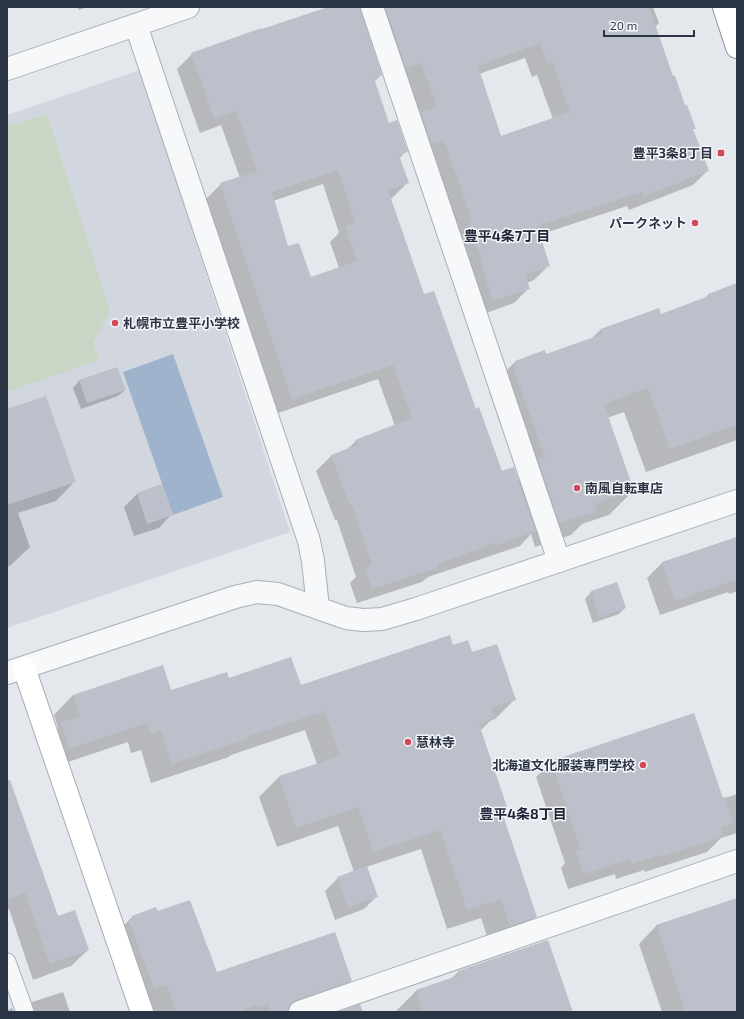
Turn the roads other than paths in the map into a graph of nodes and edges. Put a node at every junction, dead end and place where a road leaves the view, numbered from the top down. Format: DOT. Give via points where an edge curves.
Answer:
graph roads {
  1 [pos="188,7"];
  2 [pos="372,7"];
  3 [pos="724,7"];
  4 [pos="136,25"];
  5 [pos="737,47"];
  6 [pos="7,69"];
  7 [pos="737,501"];
  8 [pos="559,561"];
  9 [pos="318,608"];
  10 [pos="16,671"];
  11 [pos="737,861"];
  12 [pos="7,962"];
  13 [pos="25,1012"];
  14 [pos="142,1012"];
  15 [pos="300,1012"];
  1 -- 4 [label="street"];
  2 -- 8 [label="street"];
  3 -- 5 [label="main road"];
  4 -- 6 [label="street"];
  4 -- 9 [label="street" via="309,541"];
  7 -- 8 [label="street"];
  8 -- 9 [label="street" via="382,619 346,618"];
  9 -- 10 [label="street" via="278,594 257,592 235,597"];
  10 -- 14 [label="main road"];
  11 -- 15 [label="street"];
  12 -- 13 [label="lane"];
}
